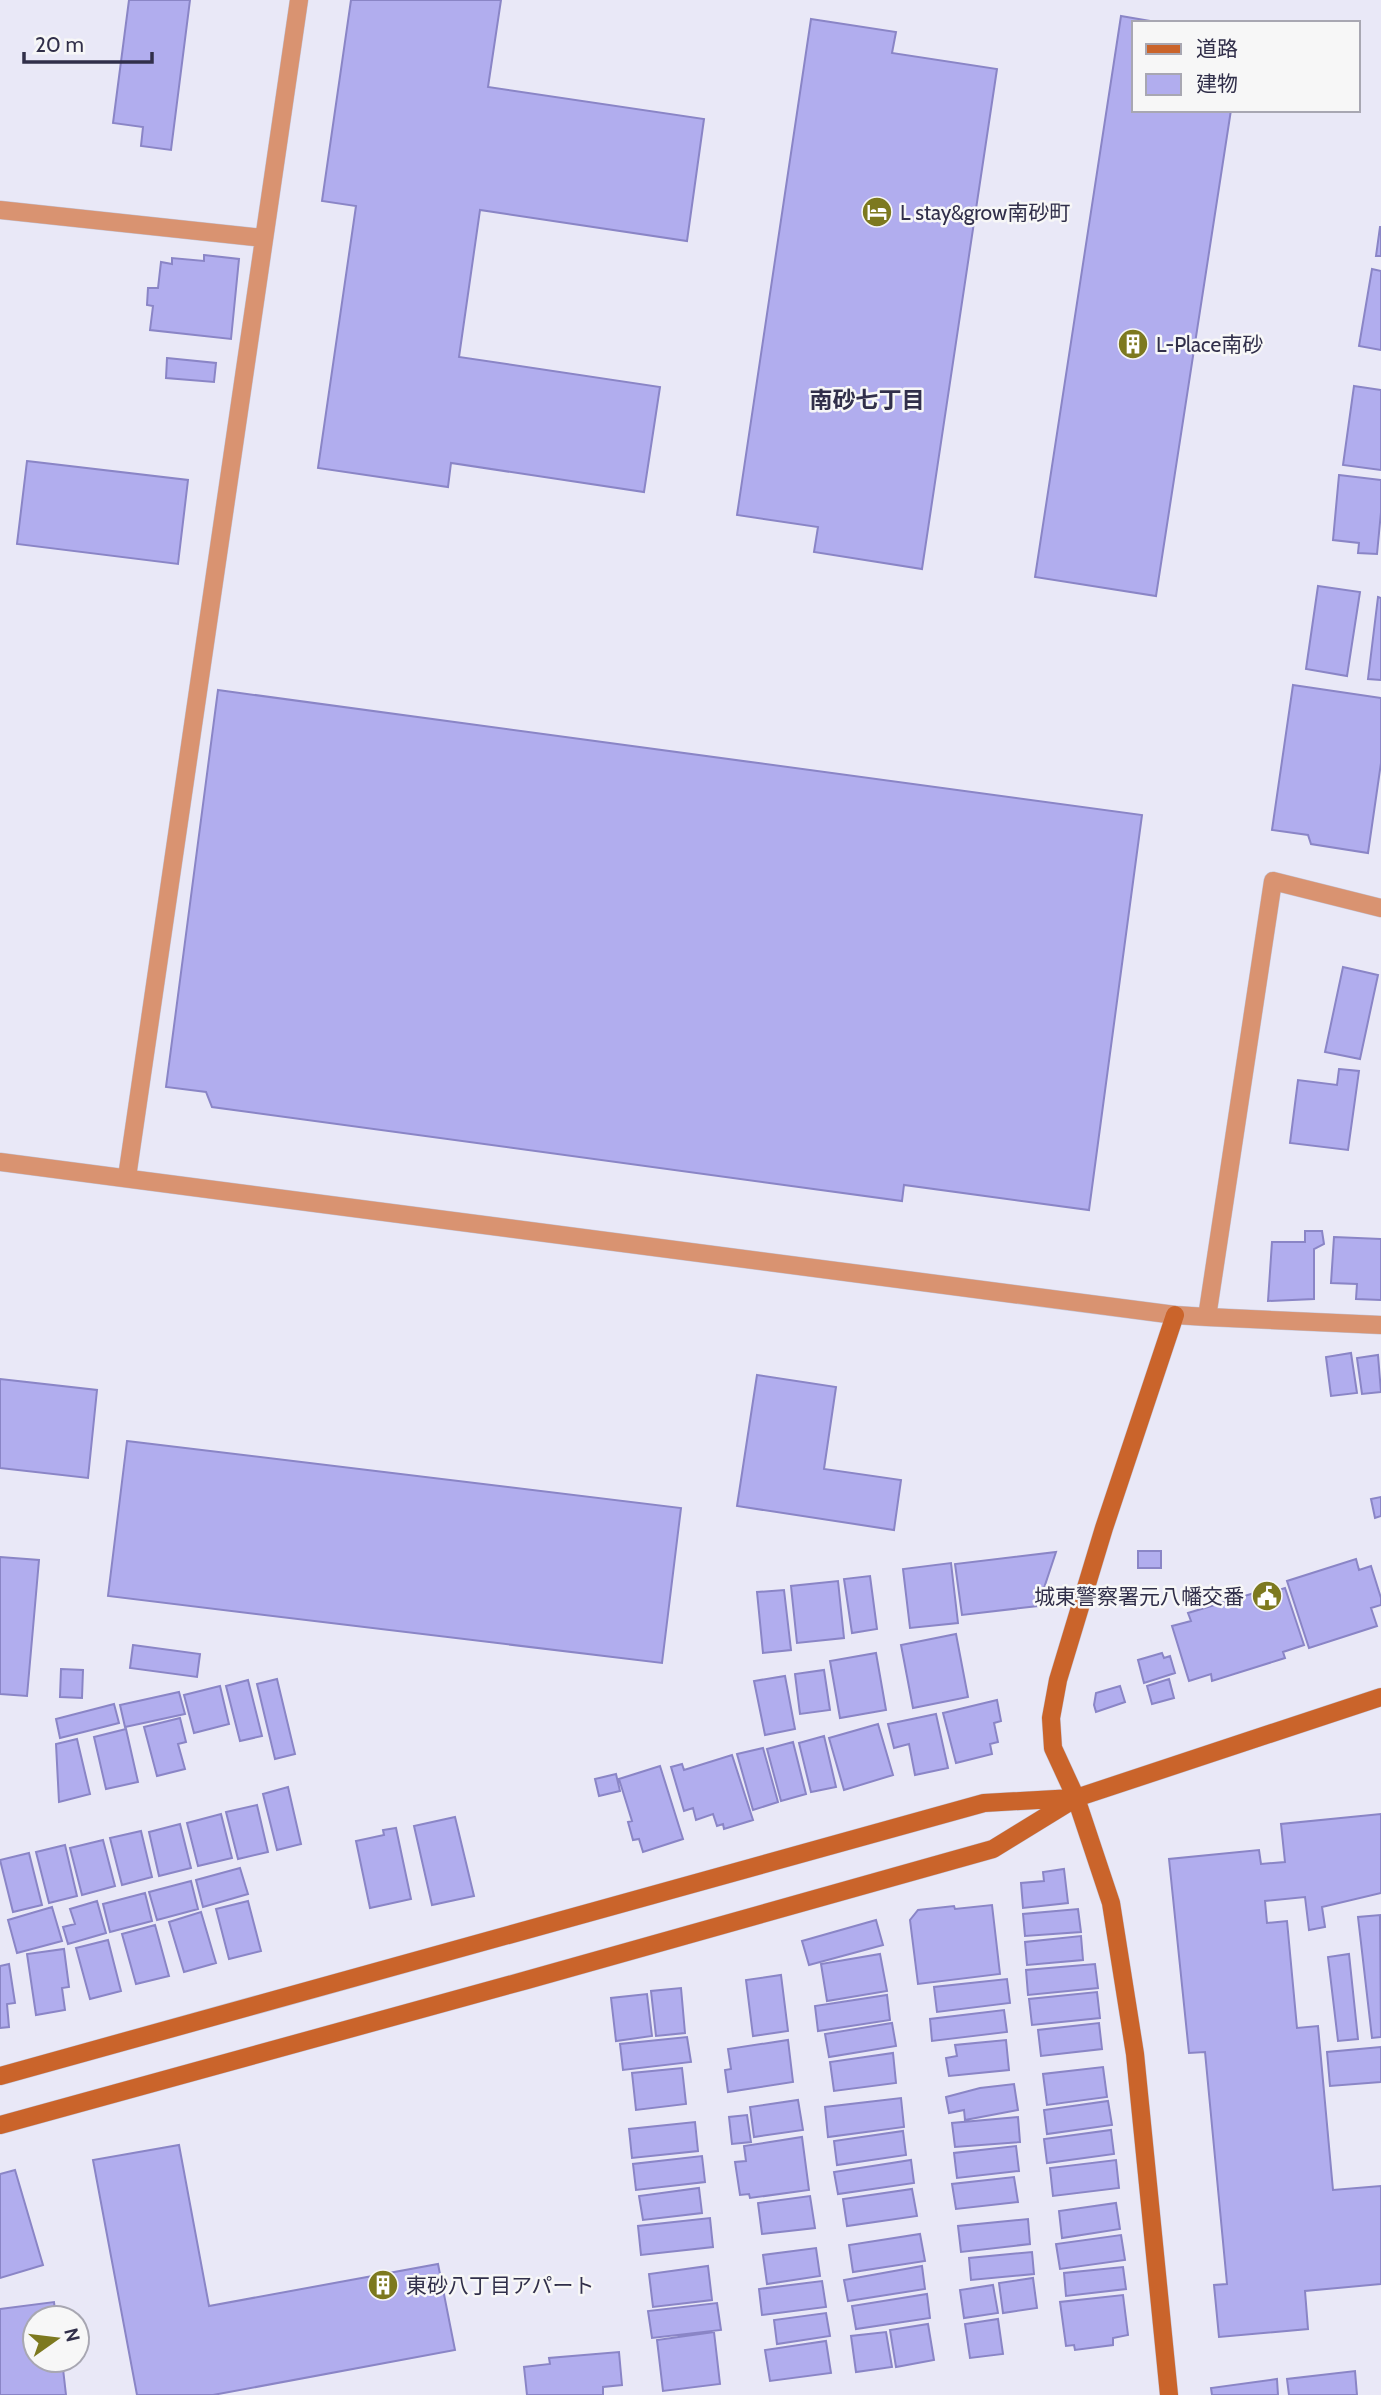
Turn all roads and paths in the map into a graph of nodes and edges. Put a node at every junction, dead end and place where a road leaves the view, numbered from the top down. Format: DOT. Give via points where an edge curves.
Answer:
graph roads {
  1 [pos="299,0"];
  2 [pos="0,210"];
  3 [pos="262,238"];
  4 [pos="1381,908"];
  5 [pos="0,1162"];
  6 [pos="127,1177"];
  7 [pos="1175,1315"];
  8 [pos="1207,1317"];
  9 [pos="1381,1325"];
  10 [pos="1381,1697"];
  11 [pos="1076,1798"];
  12 [pos="0,2076"];
  13 [pos="0,2125"];
  14 [pos="1169,2395"];
  1 -- 3 [label="street"];
  2 -- 3 [label="street"];
  3 -- 6 [label="street"];
  4 -- 8 [label="street" via="1273,881"];
  5 -- 6 [label="street"];
  6 -- 7 [label="street"];
  7 -- 8 [label="street"];
  7 -- 11 [label="street" via="1058,1680 1051,1718 1053,1748"];
  8 -- 9 [label="street"];
  10 -- 11 [label="street"];
  11 -- 12 [label="street" via="984,1803"];
  11 -- 13 [label="street" via="993,1849"];
  11 -- 14 [label="street" via="1111,1903 1135,2054"];
}
